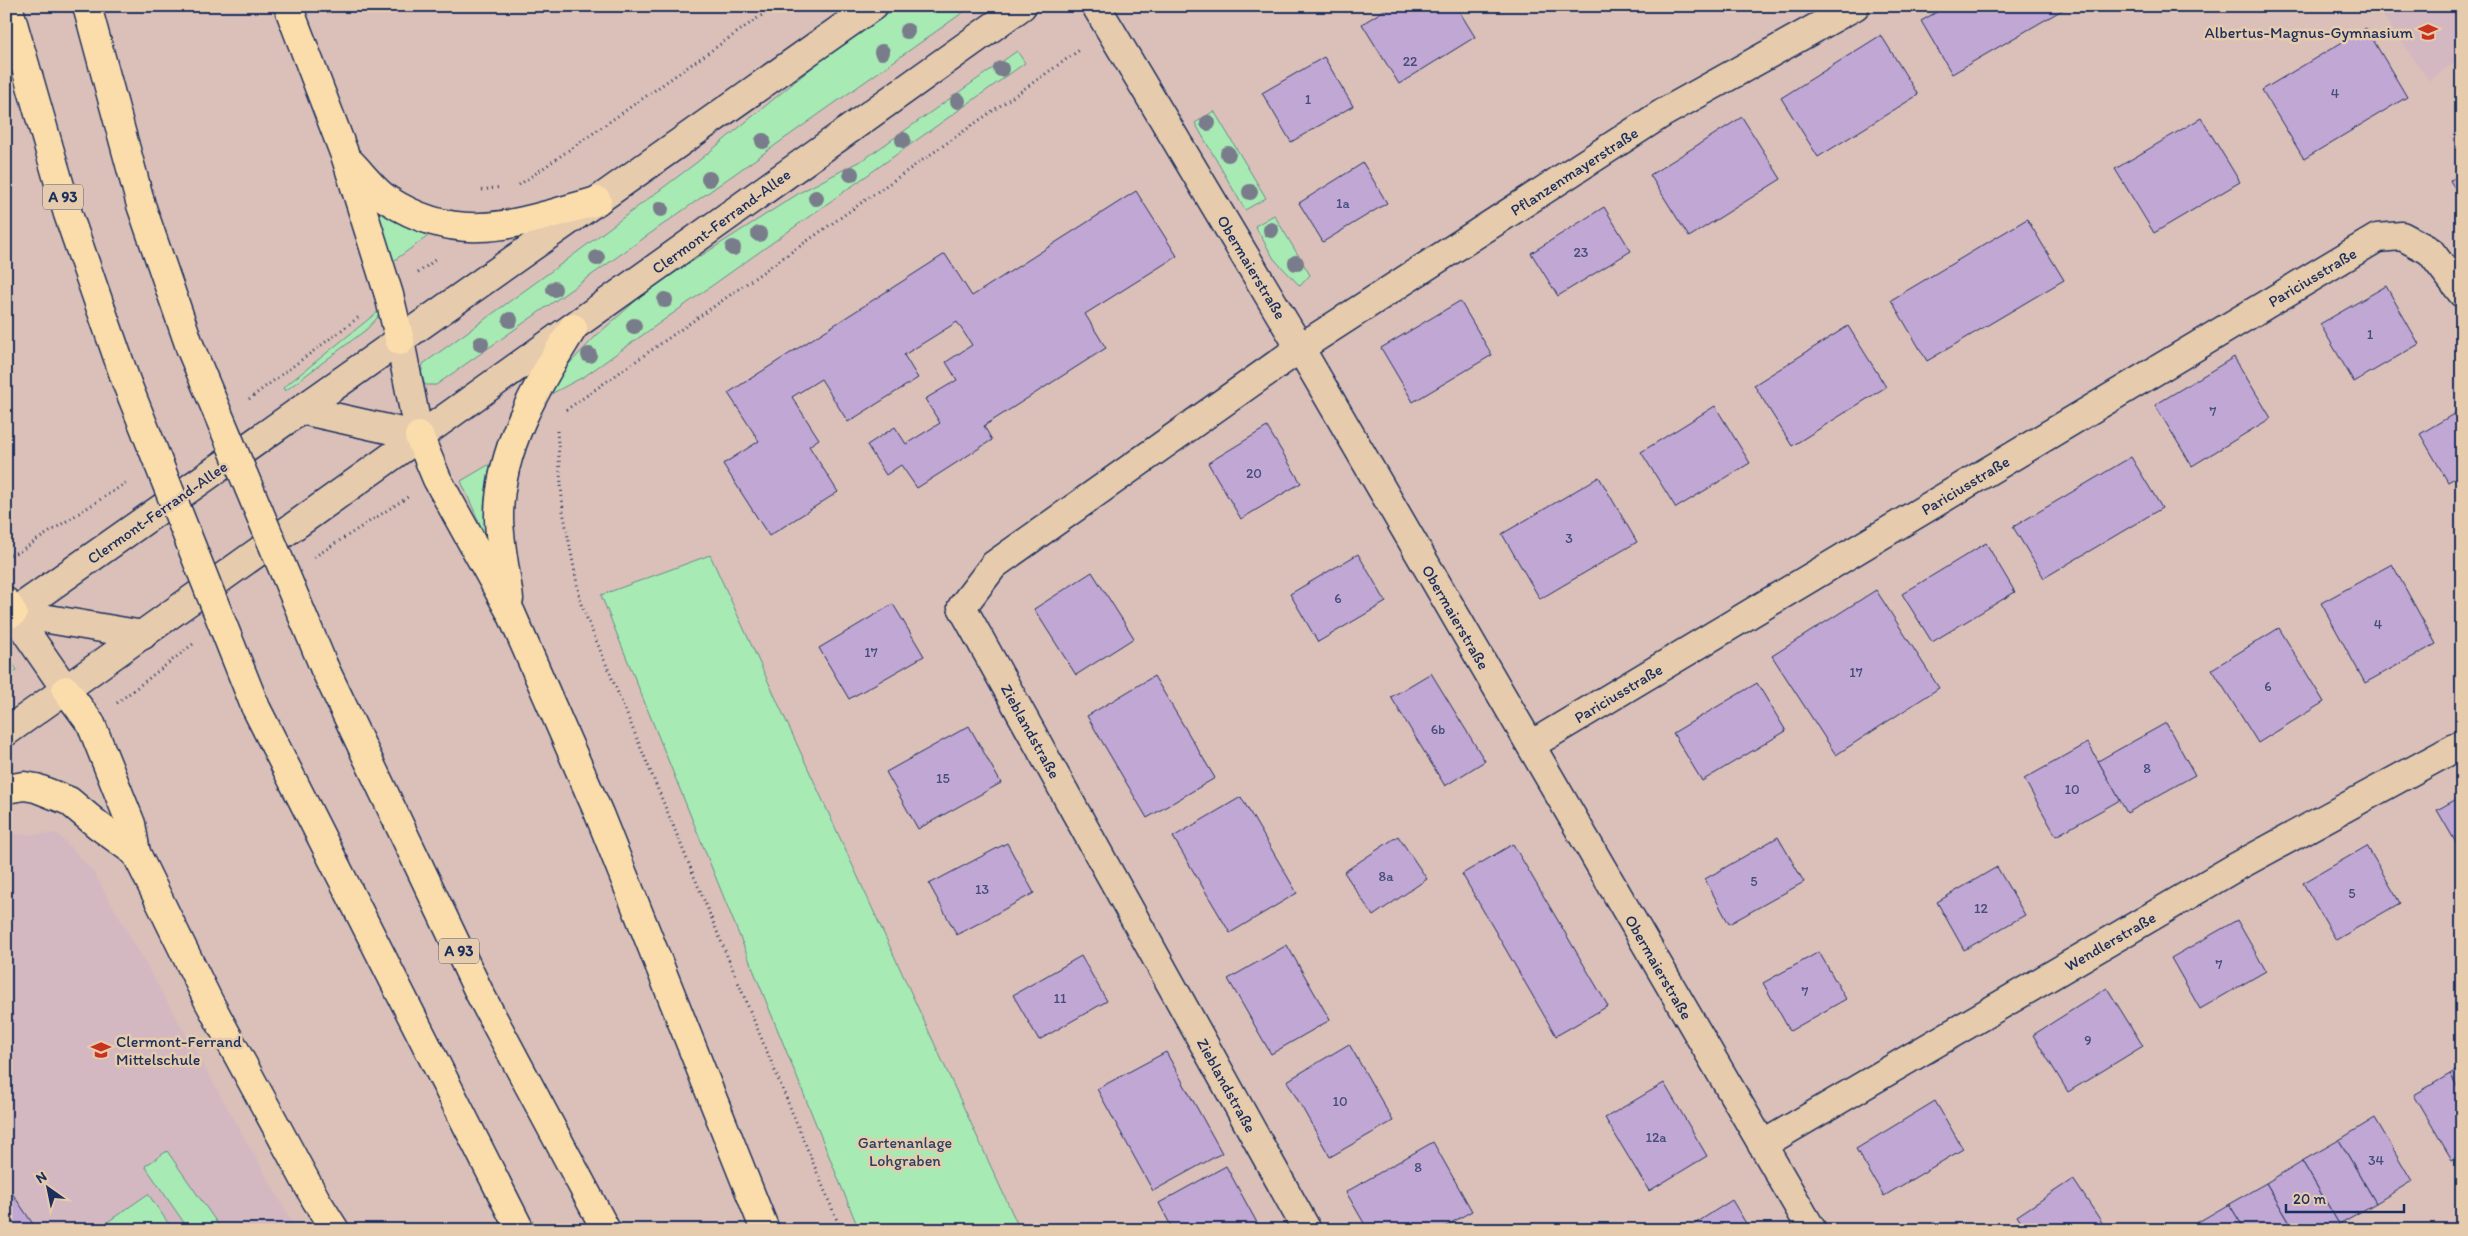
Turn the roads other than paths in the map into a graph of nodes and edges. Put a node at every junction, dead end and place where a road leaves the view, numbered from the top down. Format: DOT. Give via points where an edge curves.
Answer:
graph roads {
  1 [pos="8,6"];
  2 [pos="87,6"];
  3 [pos="288,6"];
  4 [pos="873,6"];
  5 [pos="1022,6"];
  6 [pos="1096,6"];
  7 [pos="1855,6"];
  8 [pos="346,158"];
  9 [pos="597,201"];
  10 [pos="2462,293"];
  11 [pos="572,328"];
  12 [pos="400,341"];
  13 [pos="1300,348"];
  14 [pos="302,410"];
  15 [pos="419,436"];
  16 [pos="8,611"];
  17 [pos="511,613"];
  18 [pos="143,635"];
  19 [pos="66,690"];
  20 [pos="6,732"];
  21 [pos="2462,744"];
  22 [pos="1531,745"];
  23 [pos="6,789"];
  24 [pos="136,853"];
  25 [pos="1762,1144"];
  26 [pos="334,1230"];
  27 [pos="520,1230"];
  28 [pos="606,1230"];
  29 [pos="765,1230"];
  30 [pos="1308,1230"];
  31 [pos="1812,1230"];
  1 -- 27 [label="highway, A 93, bridge" via="68,214 126,384 255,706"];
  2 -- 28 [label="highway, A 93, bridge" via="141,204 190,347 324,667 480,994"];
  3 -- 8 [label="highway"];
  4 -- 9 [label="street, Clermont-Ferrand-Allee"];
  5 -- 11 [label="street, Clermont-Ferrand-Allee"];
  6 -- 13 [label="street, Obermaierstraße"];
  7 -- 13 [label="street, Pflanzenmayerstraße" via="1663,113"];
  8 -- 9 [label="highway" via="387,200 421,218 456,228 484,229 515,224"];
  8 -- 12 [label="highway" via="389,294"];
  9 -- 12 [label="street, Clermont-Ferrand-Allee"];
  10 -- 22 [label="street, Pariciusstraße" via="2430,251 2402,236 2377,238"];
  11 -- 15 [label="street, Clermont-Ferrand-Allee"];
  11 -- 17 [label="highway" via="539,383 512,441 499,520"];
  12 -- 14 [label="street, Clermont-Ferrand-Allee"];
  12 -- 15 [label="street"];
  13 -- 22 [label="street, Obermaierstraße"];
  13 -- 30 [label="street, Zieblandstraße" via="994,564 962,607"];
  14 -- 15 [label="street"];
  14 -- 16 [label="street, Clermont-Ferrand-Allee"];
  15 -- 17 [label="highway" via="437,479"];
  15 -- 18 [label="street, Clermont-Ferrand-Allee"];
  16 -- 18 [label="street"];
  16 -- 19 [label="street"];
  17 -- 29 [label="highway" via="599,814"];
  18 -- 19 [label="street, Clermont-Ferrand-Allee"];
  19 -- 20 [label="street, Clermont-Ferrand-Allee"];
  19 -- 24 [label="highway" via="90,724 131,824"];
  21 -- 25 [label="street, Wendlerstraße" via="2236,867"];
  22 -- 25 [label="street, Obermaierstraße"];
  23 -- 24 [label="highway" via="36,788 69,801"];
  24 -- 26 [label="highway" via="208,1000"];
  25 -- 31 [label="street, Obermaierstraße"];
}
